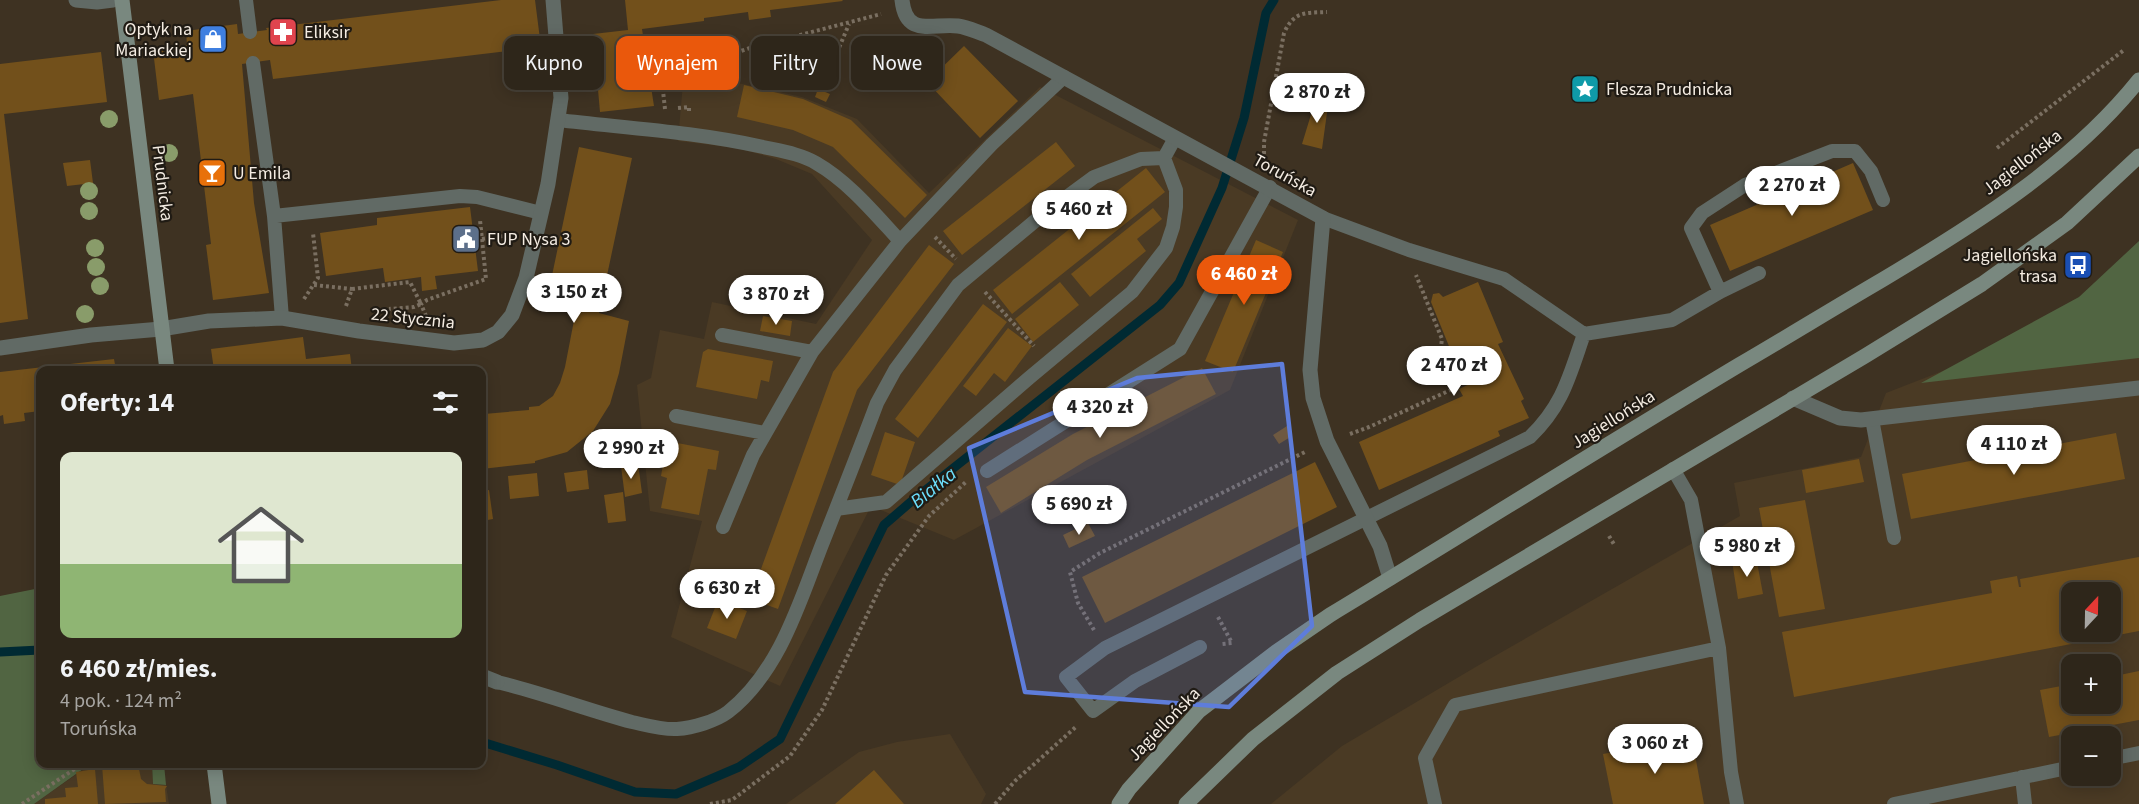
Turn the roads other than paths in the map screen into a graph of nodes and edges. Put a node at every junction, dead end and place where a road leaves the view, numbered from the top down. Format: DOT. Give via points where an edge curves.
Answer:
graph roads {
  1 [pos="76,0"];
  2 [pos="113,0"];
  3 [pos="122,0"];
  4 [pos="246,0"];
  5 [pos="553,0"];
  6 [pos="902,4"];
  7 [pos="250,32"];
  8 [pos="253,63"];
  9 [pos="1064,77"];
  10 [pos="2139,80"];
  11 [pos="558,120"];
  12 [pos="1174,138"];
  13 [pos="2139,156"];
  14 [pos="1164,159"];
  15 [pos="1263,184"];
  16 [pos="1883,200"];
  17 [pos="541,213"];
  18 [pos="274,216"];
  19 [pos="1323,218"];
  20 [pos="900,241"];
  21 [pos="1759,273"];
  22 [pos="1720,292"];
  23 [pos="282,318"];
  24 [pos="161,328"];
  25 [pos="1584,334"];
  26 [pos="722,335"];
  27 [pos="0,348"];
  28 [pos="812,352"];
  29 [pos="166,366"];
  30 [pos="2139,388"];
  31 [pos="1793,398"];
  32 [pos="676,416"];
  33 [pos="1872,419"];
  34 [pos="765,433"];
  35 [pos="1673,469"];
  36 [pos="987,471"];
  37 [pos="836,509"];
  38 [pos="1366,519"];
  39 [pos="723,527"];
  40 [pos="1893,538"];
  41 [pos="1390,578"];
  42 [pos="1200,647"];
  43 [pos="1719,648"];
  44 [pos="486,678"];
  45 [pos="497,682"];
  46 [pos="2139,753"];
  47 [pos="2121,757"];
  48 [pos="214,768"];
  49 [pos="2061,769"];
  50 [pos="2022,777"];
  51 [pos="219,804"];
  52 [pos="1119,804"];
  53 [pos="1186,804"];
  54 [pos="1435,804"];
  55 [pos="1737,804"];
  56 [pos="1894,804"];
  57 [pos="2025,804"];
  1 -- 2 [label="street"];
  3 -- 24 [label="main road, Prudnicka"];
  4 -- 7 [label="lane"];
  5 -- 11 [label="street, 22 Stycznia" via="561,98"];
  6 -- 9 [label="street, Toruńska" via="913,23 922,27 959,26 986,35"];
  8 -- 18 [label="lane"];
  9 -- 12 [label="street, Toruńska"];
  9 -- 20 [label="lane" via="992,144"];
  10 -- 41 [label="main road, Jagiellońska" via="2058,161 1944,243"];
  11 -- 17 [label="street, 22 Stycznia"];
  11 -- 20 [label="lane" via="742,142 816,162 859,197"];
  12 -- 14 [label="lane"];
  12 -- 15 [label="street, Toruńska"];
  13 -- 31 [label="main road" via="2067,223 1982,284"];
  14 -- 37 [label="lane" via="1141,159 1094,177 958,285 895,370 877,403"];
  14 -- 37 [label="lane" via="1176,190 1173,227 1166,248 1132,292 886,502"];
  15 -- 19 [label="street, Toruńska"];
  15 -- 36 [label="lane" via="1180,349"];
  16 -- 22 [label="lane" via="1871,171 1855,151 1832,151 1745,185 1702,213 1691,228"];
  17 -- 18 [label="lane" via="477,196 460,196"];
  17 -- 23 [label="street, 22 Stycznia" via="526,278 512,315 498,332 483,340 454,344 426,341"];
  18 -- 23 [label="lane"];
  19 -- 25 [label="lane" via="1408,250 1504,279"];
  19 -- 38 [label="street, Toruńska" via="1310,370 1313,398 1327,441"];
  20 -- 28 [label="lane"];
  21 -- 22 [label="lane"];
  22 -- 25 [label="lane" via="1672,320"];
  23 -- 24 [label="street, 22 Stycznia" via="209,321"];
  24 -- 27 [label="street, 22 Stycznia"];
  24 -- 29 [label="main road, Prudnicka"];
  25 -- 38 [label="lane" via="1562,398 1530,437"];
  26 -- 28 [label="lane"];
  28 -- 34 [label="lane"];
  30 -- 33 [label="street"];
  31 -- 33 [label="street" via="1840,418"];
  31 -- 35 [label="main road"];
  32 -- 34 [label="lane"];
  33 -- 40 [label="lane"];
  34 -- 39 [label="lane"];
  35 -- 43 [label="lane" via="1691,500"];
  35 -- 53 [label="main road" via="1337,673 1253,739"];
  37 -- 45 [label="lane" via="788,631 766,668 726,714 677,729 647,725"];
  38 -- 41 [label="street, Toruńska"];
  38 -- 42 [label="lane" via="1105,648 1066,677 1093,711 1135,681"];
  41 -- 52 [label="main road, Jagiellońska" via="1276,652 1199,711"];
  43 -- 54 [label="lane" via="1455,705 1425,758"];
  43 -- 55 [label="lane"];
  44 -- 45 [label="street"];
  46 -- 47 [label="lane"];
  48 -- 51 [label="main road"];
  49 -- 50 [label="lane"];
  50 -- 56 [label="lane"];
  50 -- 57 [label="lane"];
}
